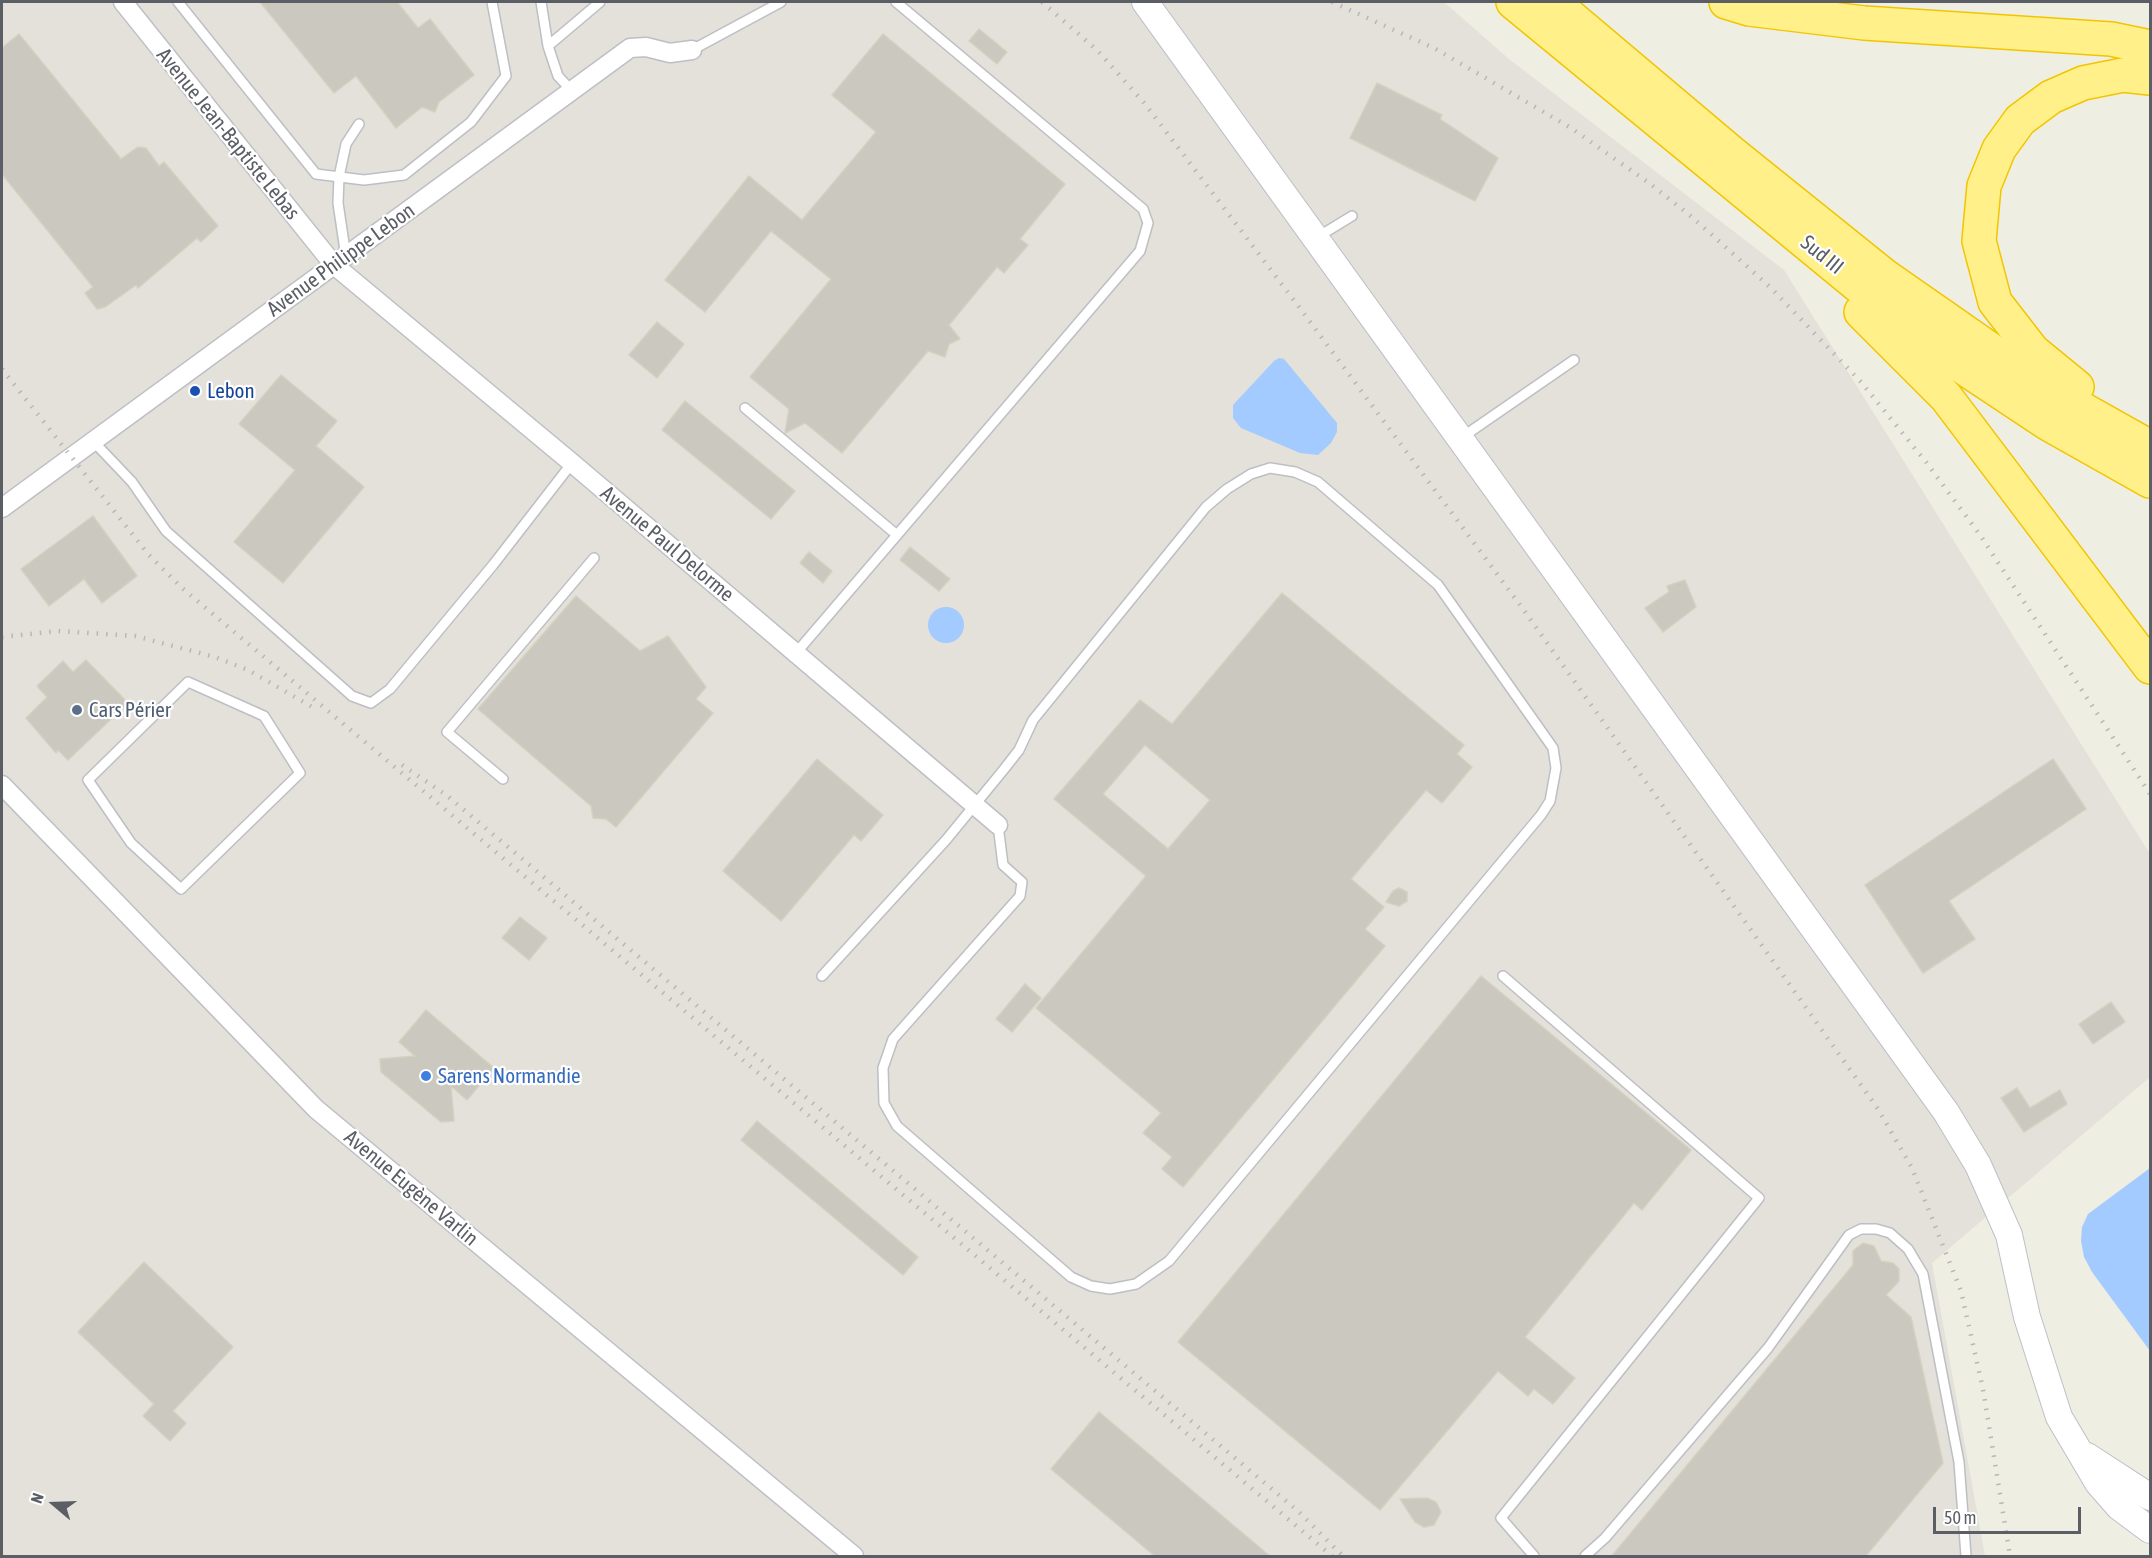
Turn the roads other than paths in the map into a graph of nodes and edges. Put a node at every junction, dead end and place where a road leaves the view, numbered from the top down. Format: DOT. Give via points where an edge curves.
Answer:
graph roads {
  1 [pos="123,2"];
  2 [pos="178,2"];
  3 [pos="492,2"];
  4 [pos="541,2"];
  5 [pos="600,2"];
  6 [pos="781,2"];
  7 [pos="896,2"];
  8 [pos="1145,2"];
  9 [pos="1513,2"];
  10 [pos="1553,2"];
  11 [pos="1726,2"];
  12 [pos="548,46"];
  13 [pos="2151,47"];
  14 [pos="692,50"];
  15 [pos="2151,78"];
  16 [pos="572,91"];
  17 [pos="359,124"];
  18 [pos="339,177"];
  19 [pos="1352,216"];
  20 [pos="1316,238"];
  21 [pos="1821,255"];
  22 [pos="340,261"];
  23 [pos="1574,360"];
  24 [pos="745,408"];
  25 [pos="1461,438"];
  26 [pos="93,441"];
  27 [pos="2146,445"];
  28 [pos="572,463"];
  29 [pos="2151,481"];
  30 [pos="2,508"];
  31 [pos="897,535"];
  32 [pos="594,558"];
  33 [pos="796,653"];
  34 [pos="2151,667"];
  35 [pos="503,779"];
  36 [pos="88,780"];
  37 [pos="2,785"];
  38 [pos="975,805"];
  39 [pos="998,825"];
  40 [pos="822,976"];
  41 [pos="1503,976"];
  42 [pos="2075,1447"];
  43 [pos="2151,1497"];
  44 [pos="2151,1530"];
  45 [pos="854,1557"];
  46 [pos="1534,1557"];
  47 [pos="1585,1557"];
  48 [pos="1966,1557"];
  1 -- 22 [label="street, Avenue Jean-Baptiste Lebas"];
  2 -- 18 [label="lane" via="316,174"];
  3 -- 18 [label="lane" via="506,76 471,122 404,175 364,180"];
  4 -- 12 [label="lane"];
  5 -- 12 [label="lane"];
  6 -- 14 [label="lane"];
  7 -- 31 [label="lane" via="1143,210 1148,223 1140,251"];
  8 -- 20 [label="street"];
  9 -- 21 [label="highway, Sud III"];
  10 -- 27 [label="highway, Sud III" via="1885,276 2050,391"];
  11 -- 13 [label="highway" via="1749,9 1864,23 2111,39"];
  12 -- 16 [label="lane" via="558,76"];
  14 -- 16 [label="street, Avenue Philippe Lebon" via="670,53 630,48"];
  15 -- 27 [label="highway" via="2123,75 2082,82 2051,97 2020,120 1999,149 1984,186 1979,241 1995,302 2033,351"];
  16 -- 22 [label="street, Avenue Philippe Lebon"];
  17 -- 18 [label="lane" via="346,144"];
  18 -- 22 [label="lane"];
  19 -- 20 [label="lane"];
  20 -- 25 [label="street"];
  21 -- 29 [label="highway, Sud III" via="1934,348 2047,423"];
  21 -- 34 [label="highway" via="1838,289 1946,397"];
  22 -- 26 [label="street, Avenue Philippe Lebon"];
  22 -- 28 [label="street, Avenue Paul Delorme"];
  23 -- 25 [label="lane"];
  24 -- 31 [label="lane"];
  25 -- 42 [label="street" via="1963,1139 2009,1235 2027,1317 2059,1417"];
  26 -- 28 [label="lane" via="132,482 166,531 352,696 371,703 390,689"];
  26 -- 30 [label="street, Avenue Philippe Lebon"];
  28 -- 33 [label="street, Avenue Paul Delorme"];
  31 -- 33 [label="lane"];
  32 -- 35 [label="lane" via="447,732"];
  33 -- 38 [label="street, Avenue Paul Delorme"];
  36 -- 36 [label="lane" via="188,682 264,716 300,772 182,889 131,843"];
  37 -- 45 [label="street, Avenue Eugène Varlin" via="316,1109"];
  38 -- 39 [label="street, Avenue Paul Delorme"];
  38 -- 39 [label="lane" via="1019,750 1033,720 1206,507 1251,474 1270,468 1295,472 1318,482 1438,585 1553,748 1556,768 1552,792 1541,815 1169,1260 1136,1284 1110,1289 1071,1277 897,1126 884,1103 882,1068 893,1039 1020,896 1022,882 1003,865"];
  38 -- 40 [label="lane"];
  41 -- 46 [label="lane" via="1759,1198 1501,1518"];
  42 -- 43 [label="street"];
  42 -- 44 [label="street" via="2098,1484"];
  47 -- 48 [label="lane" via="1768,1348 1849,1235 1861,1229 1876,1229 1890,1233 1908,1249 1923,1274 1959,1462"];
}
